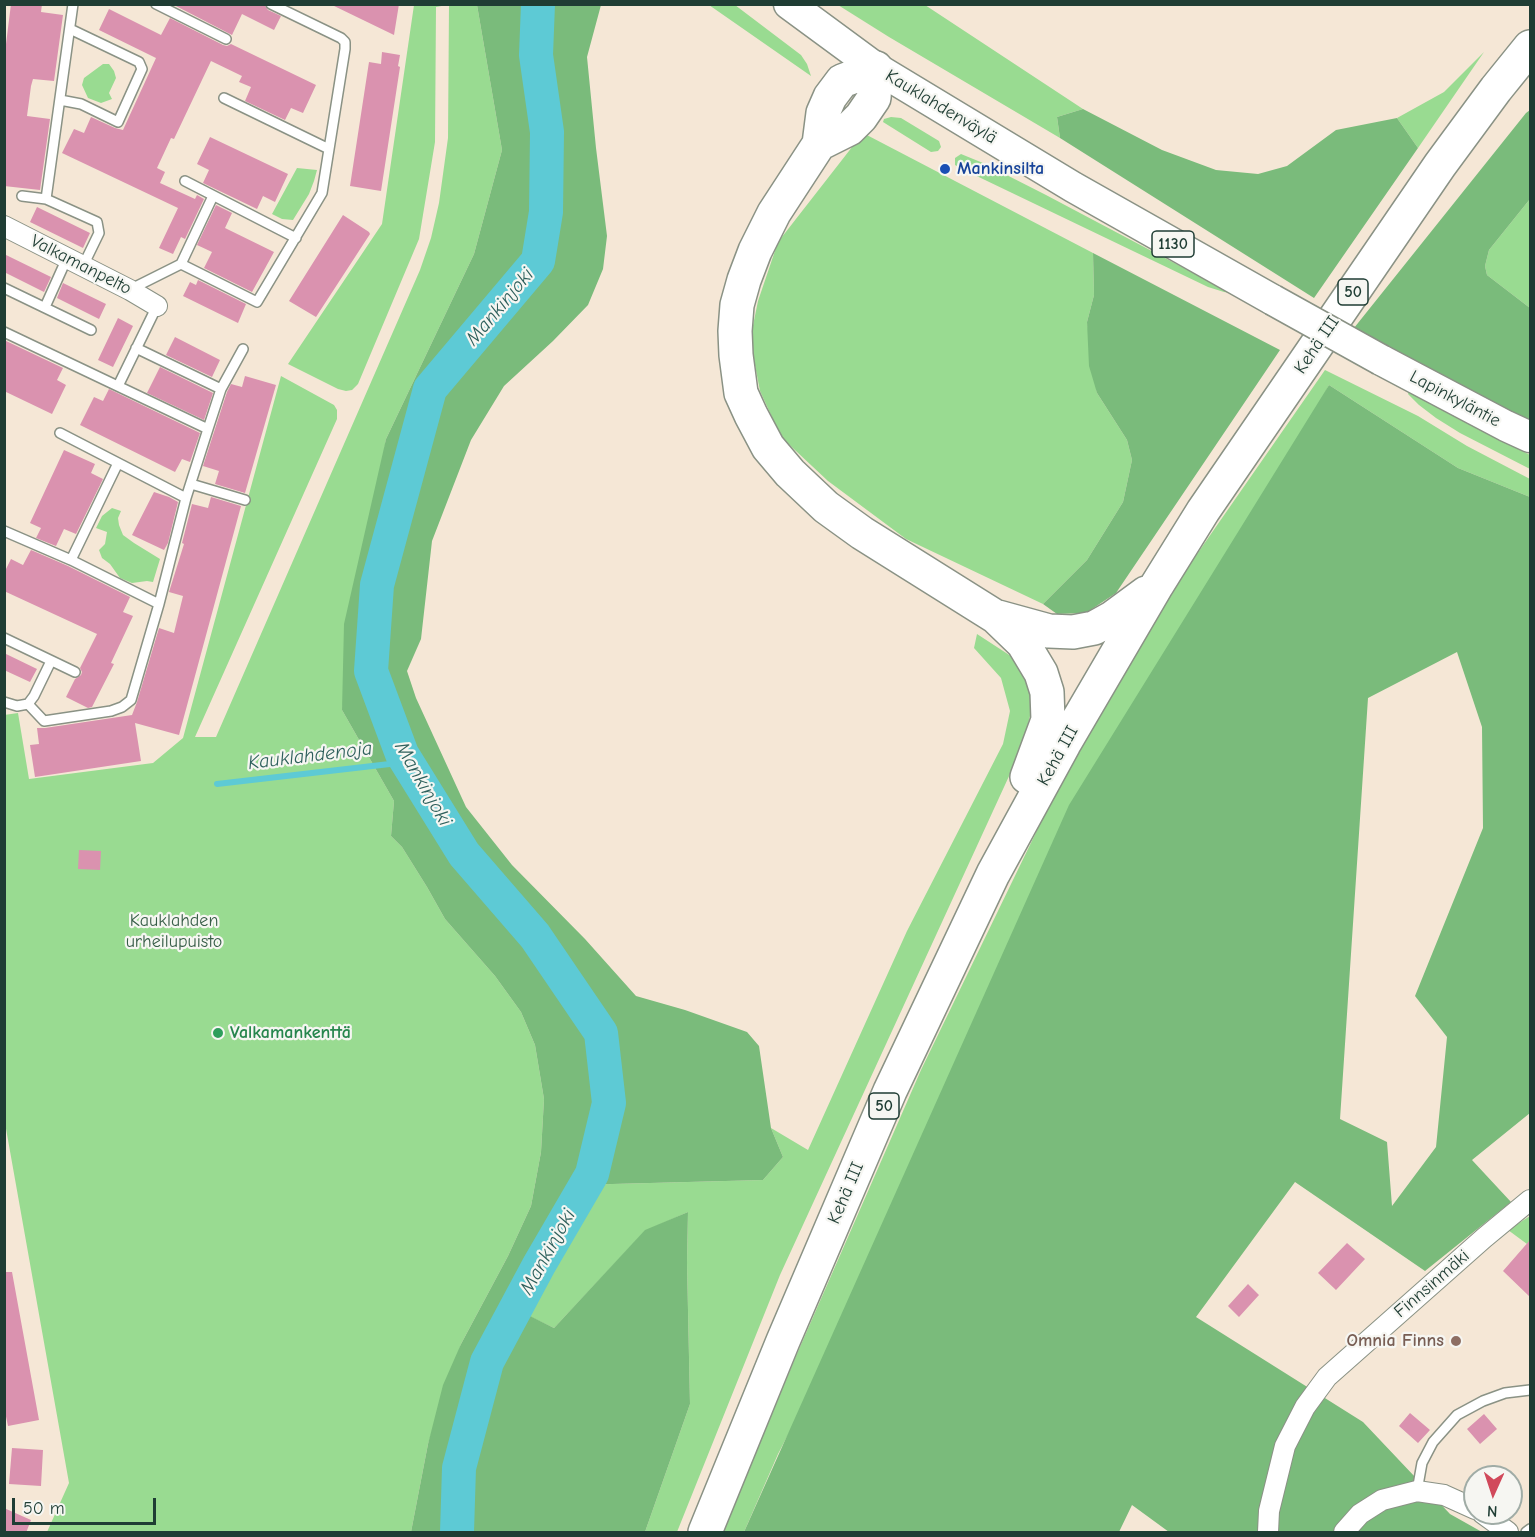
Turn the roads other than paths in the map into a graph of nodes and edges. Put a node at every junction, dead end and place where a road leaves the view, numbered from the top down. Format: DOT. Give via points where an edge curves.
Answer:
graph roads {
  1 [pos="73,4"];
  2 [pos="156,4"];
  3 [pos="271,4"];
  4 [pos="789,4"];
  5 [pos="70,29"];
  6 [pos="226,39"];
  7 [pos="1530,47"];
  8 [pos="876,68"];
  9 [pos="1530,76"];
  10 [pos="224,98"];
  11 [pos="60,100"];
  12 [pos="329,149"];
  13 [pos="1440,165"];
  14 [pos="184,182"];
  15 [pos="22,196"];
  16 [pos="213,196"];
  17 [pos="46,199"];
  18 [pos="4,226"];
  19 [pos="296,238"];
  20 [pos="75,262"];
  21 [pos="181,264"];
  22 [pos="4,288"];
  23 [pos="130,290"];
  24 [pos="157,306"];
  25 [pos="45,307"];
  26 [pos="91,330"];
  27 [pos="4,332"];
  28 [pos="136,348"];
  29 [pos="243,349"];
  30 [pos="1381,360"];
  31 [pos="118,386"];
  32 [pos="221,389"];
  33 [pos="207,429"];
  34 [pos="60,433"];
  35 [pos="1530,437"];
  36 [pos="118,463"];
  37 [pos="191,484"];
  38 [pos="186,498"];
  39 [pos="245,500"];
  40 [pos="4,531"];
  41 [pos="70,560"];
  42 [pos="1157,585"];
  43 [pos="159,604"];
  44 [pos="996,617"];
  45 [pos="4,638"];
  46 [pos="51,661"];
  47 [pos="75,672"];
  48 [pos="4,702"];
  49 [pos="28,704"];
  50 [pos="993,874"];
  51 [pos="1530,1200"];
  52 [pos="1530,1390"];
  53 [pos="1417,1491"];
  54 [pos="1463,1504"];
  55 [pos="1530,1529"];
  56 [pos="705,1533"];
  57 [pos="1268,1533"];
  58 [pos="1344,1533"];
  59 [pos="1526,1533"];
  1 -- 5 [label="lane"];
  2 -- 6 [label="lane"];
  3 -- 12 [label="lane" via="345,42"];
  4 -- 8 [label="main road, Kauklahdenväylä / 1130"];
  5 -- 11 [label="lane"];
  5 -- 11 [label="lane" via="139,62 142,69 118,122 81,104"];
  7 -- 13 [label="highway, Kehä III / 50"];
  8 -- 30 [label="main road, Kauklahdenväylä / 1130, bridge" via="1073,187"];
  8 -- 44 [label="highway" via="874,98 849,129 819,144 774,213 755,251 737,305 736,355 741,393 768,447 789,474 826,507"];
  9 -- 13 [label="highway"];
  10 -- 12 [label="lane"];
  11 -- 17 [label="lane"];
  12 -- 19 [label="lane" via="322,193"];
  13 -- 42 [label="highway, Kehä III / 50" via="1203,511"];
  14 -- 16 [label="lane"];
  15 -- 17 [label="lane"];
  16 -- 19 [label="lane"];
  16 -- 21 [label="lane"];
  17 -- 20 [label="lane" via="97,222 99,233"];
  18 -- 20 [label="street, Valkamanpelto"];
  19 -- 21 [label="lane" via="257,302"];
  20 -- 23 [label="street, Valkamanpelto"];
  20 -- 25 [label="lane"];
  21 -- 23 [label="lane"];
  22 -- 25 [label="lane"];
  23 -- 24 [label="street, Valkamanpelto"];
  24 -- 28 [label="lane"];
  25 -- 26 [label="lane"];
  27 -- 31 [label="lane"];
  28 -- 31 [label="lane"];
  28 -- 32 [label="lane"];
  29 -- 32 [label="lane"];
  30 -- 35 [label="main road, Lapinkyläntie / 1130"];
  31 -- 33 [label="lane"];
  32 -- 33 [label="lane"];
  33 -- 37 [label="lane"];
  34 -- 36 [label="lane"];
  36 -- 38 [label="lane"];
  36 -- 41 [label="lane"];
  37 -- 38 [label="lane"];
  37 -- 39 [label="lane"];
  38 -- 43 [label="lane"];
  40 -- 41 [label="lane"];
  41 -- 43 [label="lane"];
  42 -- 44 [label="highway" via="1094,628 1049,631"];
  42 -- 50 [label="highway, Kehä III / 50"];
  43 -- 49 [label="lane" via="131,700 111,711 44,721"];
  44 -- 50 [label="highway" via="1023,643 1041,673 1047,692 1048,720"];
  45 -- 46 [label="lane"];
  46 -- 47 [label="lane"];
  46 -- 49 [label="lane"];
  48 -- 49 [label="lane"];
  50 -- 56 [label="highway, Kehä III / 50" via="890,1091"];
  51 -- 57 [label="street, Finnsinmäki" via="1327,1377 1305,1407 1285,1446 1269,1511"];
  52 -- 53 [label="lane" via="1505,1393 1457,1415 1433,1442 1422,1463"];
  53 -- 54 [label="street" via="1444,1495"];
  53 -- 58 [label="street" via="1382,1500 1360,1514"];
  55 -- 59 [label="lane"];
}
